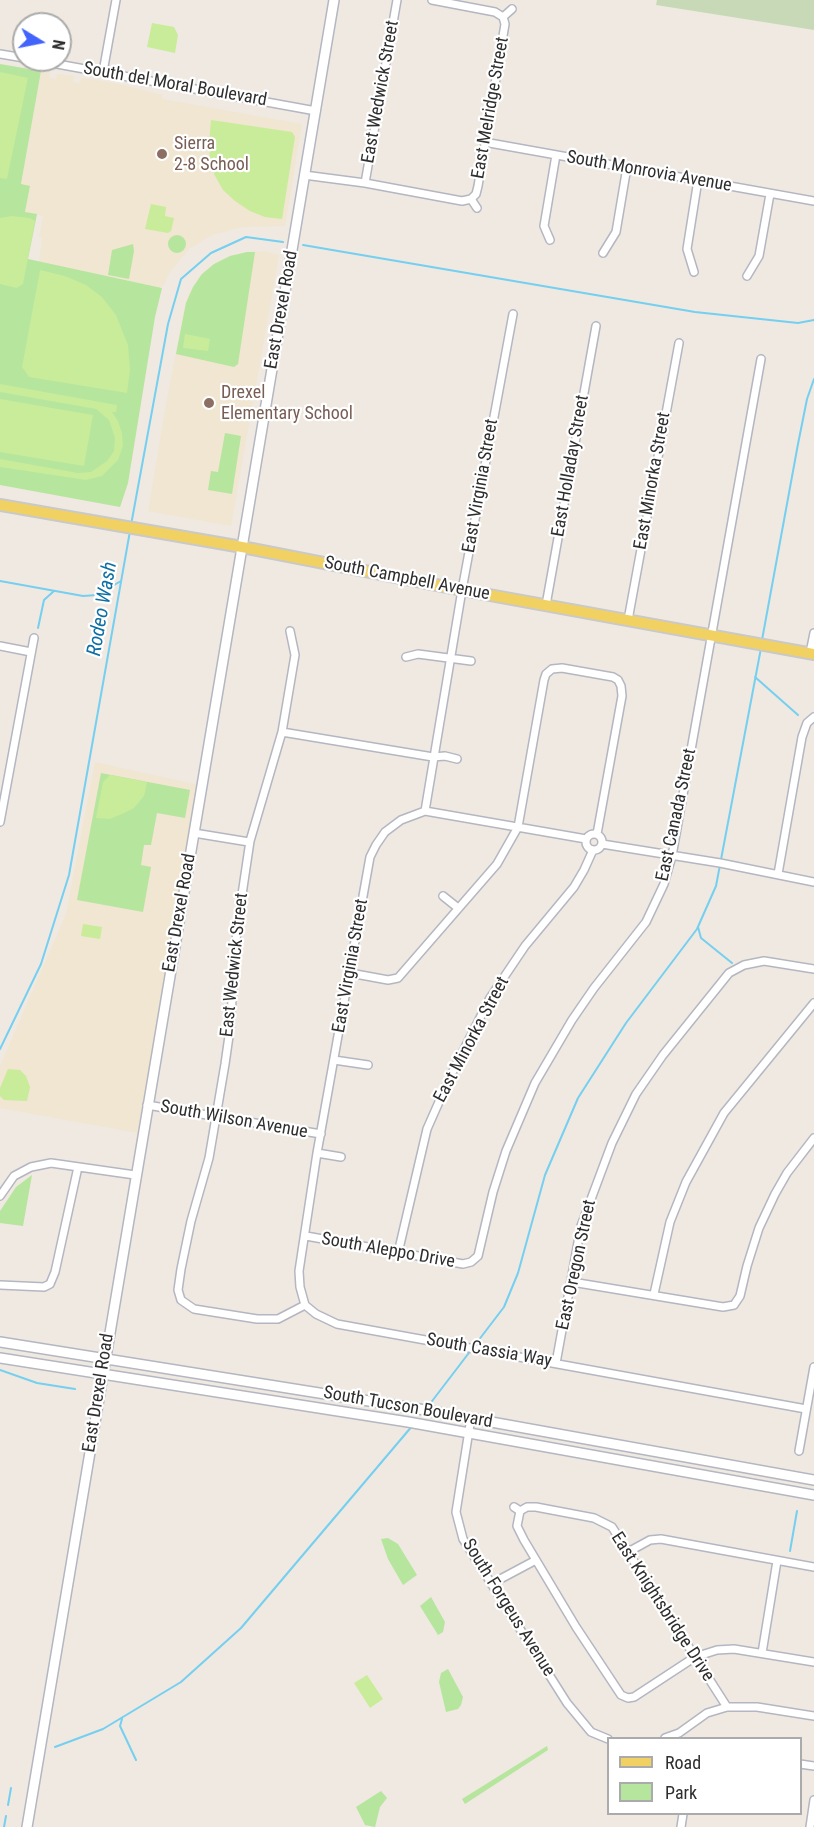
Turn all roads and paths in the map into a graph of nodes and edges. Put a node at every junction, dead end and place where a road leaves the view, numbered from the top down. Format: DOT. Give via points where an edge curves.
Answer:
graph roads {
  1 [pos="116,0"];
  2 [pos="334,0"];
  3 [pos="397,0"];
  4 [pos="432,0"];
  5 [pos="512,9"];
  6 [pos="503,16"];
  7 [pos="72,67"];
  8 [pos="103,72"];
  9 [pos="315,111"];
  10 [pos="484,142"];
  11 [pos="556,155"];
  12 [pos="627,167"];
  13 [pos="304,175"];
  14 [pos="698,180"];
  15 [pos="365,183"];
  16 [pos="770,194"];
  17 [pos="471,199"];
  18 [pos="814,201"];
  19 [pos="477,208"];
  20 [pos="550,240"];
  21 [pos="603,253"];
  22 [pos="694,272"];
  23 [pos="747,276"];
  24 [pos="513,314"];
  25 [pos="596,326"];
  26 [pos="679,343"];
  27 [pos="761,359"];
  28 [pos="0,505"];
  29 [pos="242,547"];
  30 [pos="462,590"];
  31 [pos="546,605"];
  32 [pos="628,620"];
  33 [pos="290,631"];
  34 [pos="814,633"];
  35 [pos="712,635"];
  36 [pos="34,638"];
  37 [pos="0,646"];
  38 [pos="31,652"];
  39 [pos="812,653"];
  40 [pos="406,657"];
  41 [pos="450,658"];
  42 [pos="471,661"];
  43 [pos="809,718"];
  44 [pos="282,732"];
  45 [pos="434,758"];
  46 [pos="457,759"];
  47 [pos="425,811"];
  48 [pos="0,822"];
  49 [pos="518,826"];
  50 [pos="194,833"];
  51 [pos="597,834"];
  52 [pos="586,839"];
  53 [pos="249,842"];
  54 [pos="602,844"];
  55 [pos="593,850"];
  56 [pos="672,856"];
  57 [pos="778,874"];
  58 [pos="814,882"];
  59 [pos="443,896"];
  60 [pos="458,908"];
  61 [pos="814,969"];
  62 [pos="350,973"];
  63 [pos="814,1003"];
  64 [pos="334,1060"];
  65 [pos="368,1065"];
  66 [pos="147,1105"];
  67 [pos="216,1117"];
  68 [pos="321,1134"];
  69 [pos="814,1138"];
  70 [pos="318,1153"];
  71 [pos="341,1157"];
  72 [pos="78,1167"];
  73 [pos="135,1175"];
  74 [pos="0,1197"];
  75 [pos="306,1236"];
  76 [pos="398,1253"];
  77 [pos="473,1264"];
  78 [pos="572,1282"];
  79 [pos="0,1285"];
  80 [pos="654,1294"];
  81 [pos="305,1305"];
  82 [pos="0,1342"];
  83 [pos="0,1358"];
  84 [pos="104,1358"];
  85 [pos="556,1363"];
  86 [pos="814,1367"];
  87 [pos="102,1372"];
  88 [pos="806,1409"];
  89 [pos="471,1418"];
  90 [pos="468,1432"];
  91 [pos="799,1451"];
  92 [pos="814,1480"];
  93 [pos="814,1495"];
  94 [pos="628,1552"];
  95 [pos="536,1560"];
  96 [pos="777,1561"];
  97 [pos="814,1567"];
  98 [pos="491,1584"];
  99 [pos="762,1653"];
  100 [pos="695,1657"];
  101 [pos="814,1662"];
  102 [pos="727,1707"];
  103 [pos="814,1716"];
  104 [pos="680,1736"];
  105 [pos="607,1738"];
  106 [pos="814,1800"];
  107 [pos="27,1827"];
  108 [pos="810,1827"];
  1 -- 8 [label="street"];
  2 -- 9 [label="street, East Drexel Road"];
  3 -- 15 [label="street, East Wedwick Street"];
  4 -- 6 [label="street"];
  5 -- 6 [label="street"];
  6 -- 10 [label="street, East Melridge Street" via="505,24"];
  7 -- 8 [label="street, South del Moral Boulevard"];
  8 -- 9 [label="street, South del Moral Boulevard"];
  9 -- 13 [label="street, East Drexel Road"];
  10 -- 11 [label="street, South Monrovia Avenue"];
  10 -- 17 [label="street, East Melridge Street" via="477,190"];
  11 -- 12 [label="street, South Monrovia Avenue"];
  11 -- 20 [label="street" via="544,226"];
  12 -- 14 [label="street, South Monrovia Avenue"];
  12 -- 21 [label="street" via="616,232"];
  13 -- 15 [label="street"];
  13 -- 29 [label="street, East Drexel Road"];
  14 -- 16 [label="street, South Monrovia Avenue"];
  14 -- 22 [label="street" via="687,249"];
  15 -- 17 [label="street" via="462,201"];
  16 -- 18 [label="street, South Monrovia Avenue"];
  16 -- 23 [label="street" via="759,256"];
  17 -- 19 [label="street"];
  24 -- 30 [label="street, East Virginia Street"];
  25 -- 31 [label="street, East Holladay Street"];
  26 -- 32 [label="street, East Minorka Street"];
  27 -- 35 [label="street, East Canada Street"];
  28 -- 29 [label="main road, South Campbell Avenue"];
  29 -- 30 [label="main road, South Campbell Avenue"];
  29 -- 50 [label="street, East Drexel Road"];
  30 -- 31 [label="main road, South Campbell Avenue"];
  30 -- 41 [label="street, East Virginia Street"];
  31 -- 32 [label="main road, South Campbell Avenue"];
  32 -- 35 [label="main road, South Campbell Avenue"];
  33 -- 44 [label="street, East Wedwick Street" via="295,655"];
  34 -- 39 [label="street"];
  35 -- 39 [label="main road, South Campbell Avenue"];
  35 -- 56 [label="street, East Canada Street"];
  36 -- 38 [label="street"];
  37 -- 38 [label="street"];
  38 -- 48 [label="street"];
  40 -- 41 [label="street" via="418,654"];
  41 -- 42 [label="street"];
  41 -- 45 [label="street, East Virginia Street"];
  43 -- 57 [label="street" via="802,737"];
  44 -- 45 [label="street"];
  44 -- 53 [label="street, East Wedwick Street"];
  45 -- 46 [label="street"];
  45 -- 47 [label="street, East Virginia Street"];
  47 -- 49 [label="street"];
  47 -- 62 [label="street, East Virginia Street" via="401,820 385,832 370,857"];
  49 -- 51 [label="street" via="544,680 552,669 562,668 613,677 621,686"];
  49 -- 52 [label="street"];
  49 -- 60 [label="street" via="497,864"];
  50 -- 53 [label="street"];
  50 -- 66 [label="street, East Drexel Road"];
  51 -- 52 [label="street"];
  51 -- 54 [label="street"];
  52 -- 55 [label="street" via="586,846"];
  53 -- 67 [label="street, East Wedwick Street" via="235,948 230,1029"];
  54 -- 55 [label="street"];
  54 -- 56 [label="street"];
  55 -- 76 [label="street, East Minorka Street" via="574,887 525,946 490,998 450,1077 427,1129"];
  56 -- 57 [label="street"];
  56 -- 77 [label="street, East Canada Street" via="646,922 594,988 535,1083 506,1151 480,1251"];
  57 -- 58 [label="street"];
  59 -- 60 [label="street"];
  60 -- 62 [label="street" via="399,980"];
  61 -- 78 [label="street, East Oregon Street" via="764,961 729,973 663,1055 636,1094 612,1143 581,1226"];
  62 -- 64 [label="street, East Virginia Street"];
  63 -- 80 [label="street" via="724,1113 686,1182 670,1222"];
  64 -- 65 [label="street"];
  64 -- 68 [label="street, East Virginia Street"];
  66 -- 67 [label="street, South Wilson Avenue"];
  66 -- 73 [label="street, East Drexel Road"];
  67 -- 68 [label="street, South Wilson Avenue"];
  67 -- 81 [label="street, East Wedwick Street" via="181,1269 180,1302 194,1309 257,1319 278,1319"];
  68 -- 70 [label="street, East Virginia Street"];
  69 -- 80 [label="street" via="775,1194 754,1244 736,1305 723,1307"];
  70 -- 71 [label="street"];
  70 -- 75 [label="street, East Virginia Street"];
  72 -- 73 [label="street"];
  72 -- 74 [label="street" via="51,1163 31,1167 14,1176"];
  72 -- 79 [label="street" via="52,1286"];
  73 -- 84 [label="street, East Drexel Road"];
  75 -- 76 [label="street, South Aleppo Drive"];
  75 -- 81 [label="street, East Virginia Street" via="299,1271"];
  76 -- 77 [label="street, South Aleppo Drive"];
  78 -- 80 [label="street"];
  78 -- 85 [label="street, East Oregon Street"];
  81 -- 85 [label="street, South Cassia Way" via="337,1324"];
  82 -- 84 [label="street, South Tucson Boulevard"];
  83 -- 87 [label="street, South Tucson Boulevard"];
  84 -- 87 [label="street, East Drexel Road"];
  84 -- 89 [label="street, South Tucson Boulevard"];
  85 -- 88 [label="street, South Cassia Way"];
  86 -- 88 [label="street"];
  87 -- 90 [label="street, South Tucson Boulevard"];
  87 -- 107 [label="street, East Drexel Road"];
  88 -- 91 [label="street"];
  89 -- 90 [label="street, South Forgeus Avenue"];
  89 -- 92 [label="street, South Tucson Boulevard"];
  90 -- 93 [label="street, South Tucson Boulevard"];
  90 -- 98 [label="street, South Forgeus Avenue" via="456,1512 463,1539"];
  94 -- 95 [label="street, East Knightsbridge Drive" via="612,1527 594,1518 531,1507 517,1509 518,1526"];
  94 -- 96 [label="street" via="650,1540 661,1539"];
  94 -- 100 [label="street, East Knightsbridge Drive"];
  95 -- 98 [label="street"];
  95 -- 100 [label="street" via="621,1695 634,1697"];
  96 -- 97 [label="street"];
  96 -- 99 [label="street"];
  98 -- 105 [label="street, South Forgeus Avenue" via="567,1703 591,1732"];
  99 -- 100 [label="street" via="717,1650"];
  99 -- 101 [label="street"];
  100 -- 102 [label="street, East Knightsbridge Drive"];
  102 -- 103 [label="street" via="757,1707"];
  102 -- 104 [label="street" via="707,1713"];
  106 -- 108 [label="street"];
}
